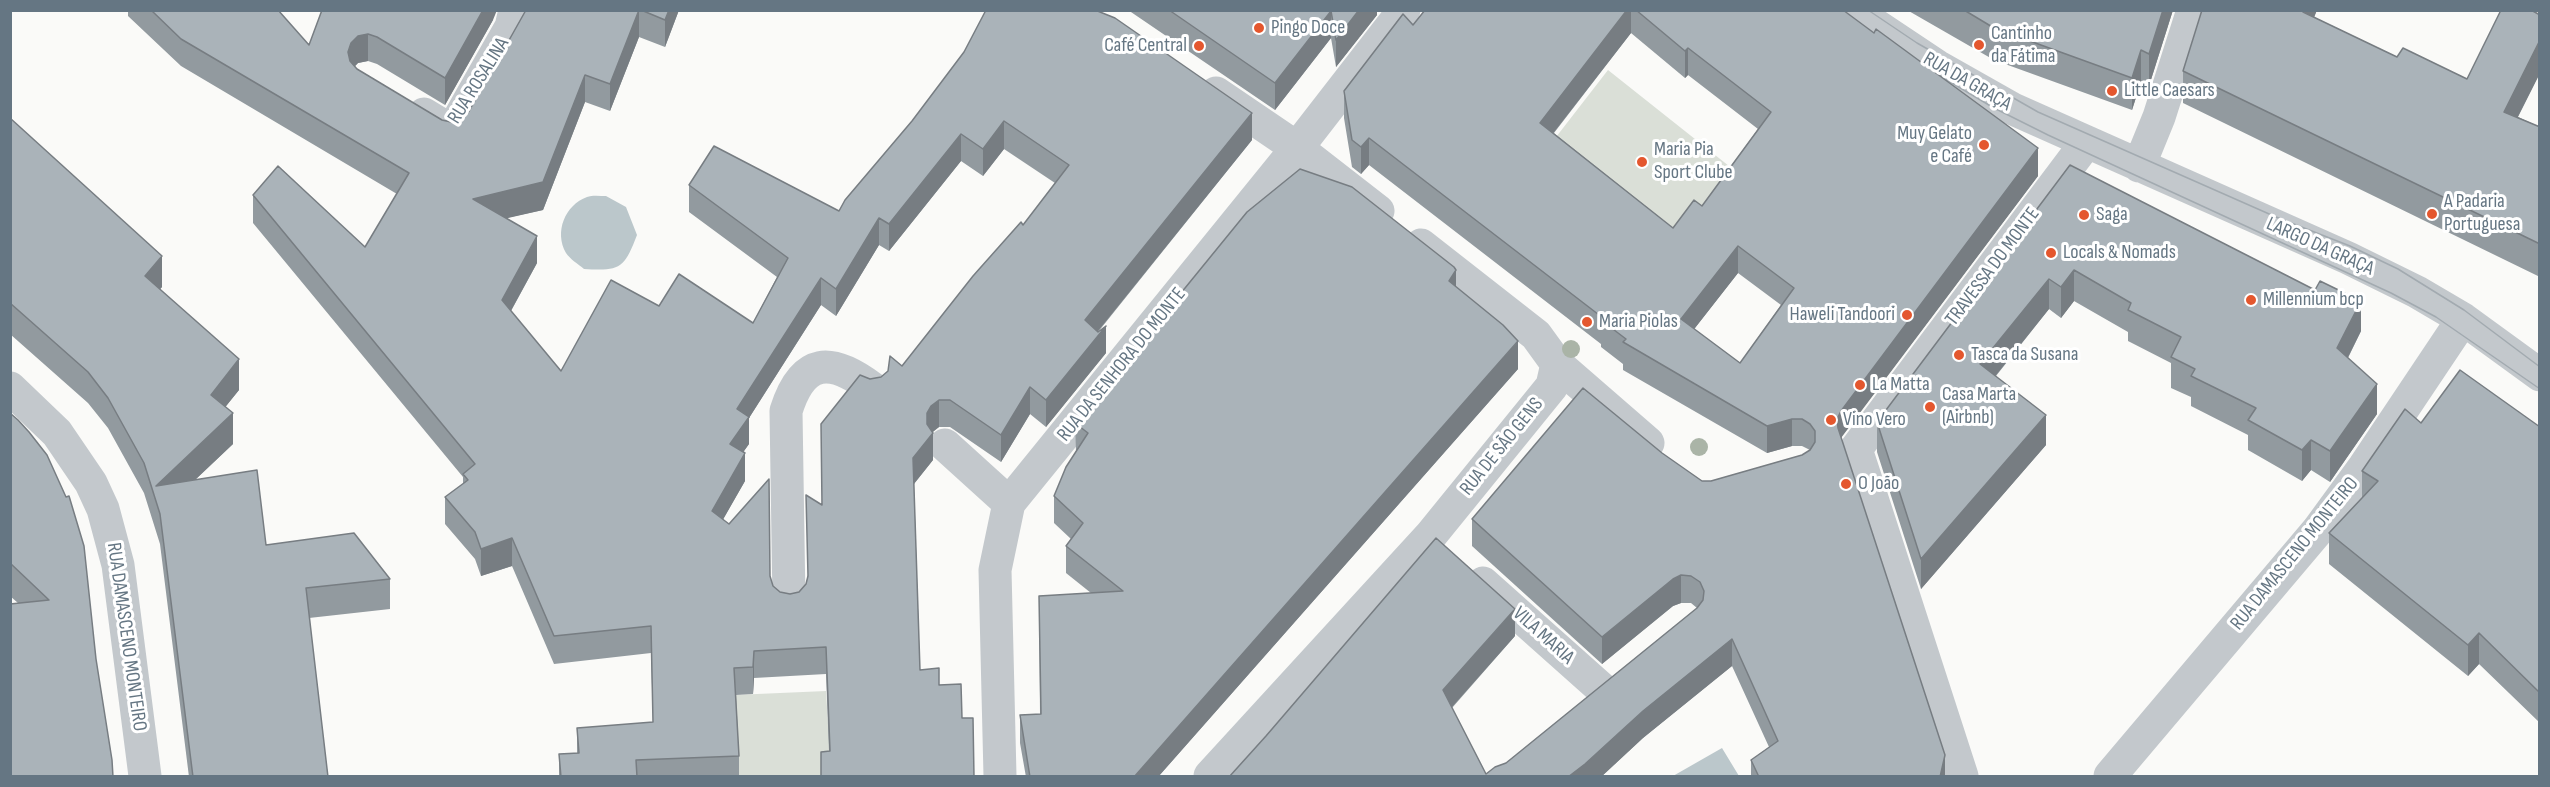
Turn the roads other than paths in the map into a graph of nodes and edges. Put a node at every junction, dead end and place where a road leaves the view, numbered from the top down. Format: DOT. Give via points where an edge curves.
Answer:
graph roads {
  1 [pos="515,10"];
  2 [pos="1404,10"];
  3 [pos="1853,10"];
  4 [pos="2193,10"];
  5 [pos="1191,75"];
  6 [pos="395,97"];
  7 [pos="2086,143"];
  8 [pos="1297,148"];
  9 [pos="2139,166"];
  10 [pos="2463,320"];
  11 [pos="1557,364"];
  12 [pos="2540,375"];
  13 [pos="10,388"];
  14 [pos="872,388"];
  15 [pos="945,446"];
  16 [pos="1673,465"];
  17 [pos="1009,503"];
  18 [pos="1446,549"];
  19 [pos="789,603"];
  20 [pos="1575,711"];
  21 [pos="145,777"];
  22 [pos="1000,777"];
  23 [pos="1210,777"];
  24 [pos="1962,777"];
  25 [pos="2110,777"];
  1 -- 6 [label="street, RUA ROSALINA" via="511,27 452,131"];
  2 -- 8 [label="street, RUA DA SENHORA DO MONTE"];
  3 -- 7 [label="street, RUA DA GRAÇA" via="1947,72"];
  4 -- 9 [label="street"];
  5 -- 8 [label="street"];
  7 -- 9 [label="street, LARGO DA GRAÇA"];
  7 -- 24 [label="street, TRAVESSA DO MONTE" via="1843,451"];
  8 -- 11 [label="street" via="1536,335"];
  8 -- 17 [label="street, RUA DA SENHORA DO MONTE"];
  9 -- 10 [label="street, LARGO DA GRAÇA" via="2348,258"];
  10 -- 12 [label="street, LARGO DA GRAÇA"];
  10 -- 25 [label="street, RUA DAMASCENO MONTEIRO" via="2318,530"];
  11 -- 16 [label="street"];
  11 -- 18 [label="street, RUA DE SÃO GENS" via="1552,386"];
  13 -- 21 [label="street, RUA DAMASCENO MONTEIRO" via="57,433 91,483 103,509 118,565"];
  14 -- 19 [label="street" via="851,372 835,366 820,367 805,375 793,390 786,411"];
  15 -- 17 [label="street"];
  17 -- 22 [label="street, RUA DA SENHORA DO MONTE" via="994,570"];
  18 -- 20 [label="street, VILA MARIA" via="1611,681"];
  18 -- 23 [label="street, RUA DE SÃO GENS"];
}
